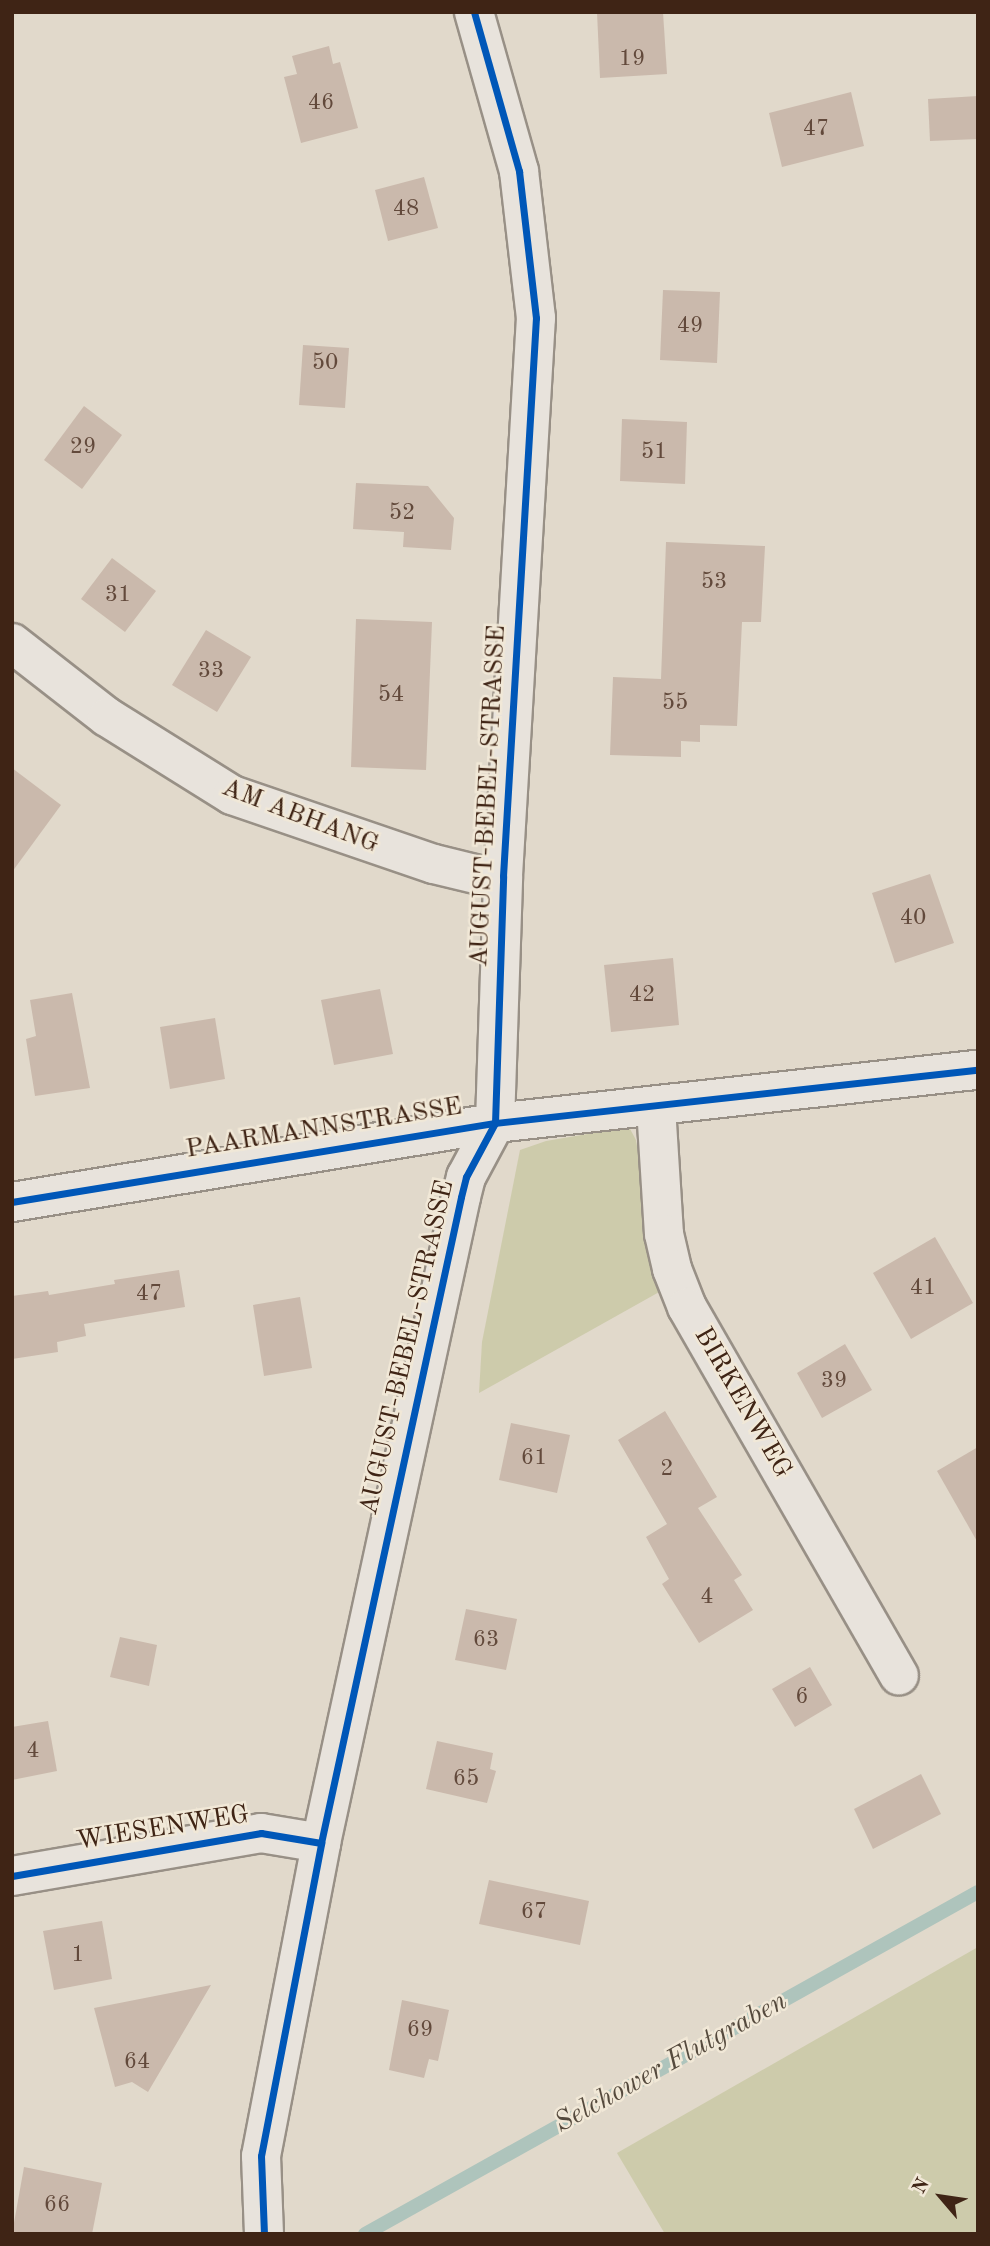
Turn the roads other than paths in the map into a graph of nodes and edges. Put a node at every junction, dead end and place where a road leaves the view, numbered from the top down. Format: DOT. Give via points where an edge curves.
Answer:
graph roads {
  1 [pos="474,12"];
  2 [pos="12,643"];
  3 [pos="503,876"];
  4 [pos="978,1070"];
  5 [pos="656,1107"];
  6 [pos="495,1122"];
  7 [pos="12,1202"];
  8 [pos="899,1675"];
  9 [pos="321,1843"];
  10 [pos="12,1876"];
  11 [pos="264,2234"];
  1 -- 3 [label="street, AUGUST-BEBEL-STRASSE" via="519,170 536,318"];
  2 -- 3 [label="street, AM ABHANG" via="107,717 232,795 434,864"];
  3 -- 6 [label="street, AUGUST-BEBEL-STRASSE"];
  4 -- 5 [label="street, PAARMANNSTRASSE"];
  5 -- 6 [label="street, PAARMANNSTRASSE"];
  5 -- 8 [label="street, BIRKENWEG" via="664,1234 687,1307"];
  6 -- 7 [label="street, PAARMANNSTRASSE"];
  6 -- 9 [label="street, AUGUST-BEBEL-STRASSE" via="466,1177 461,1197"];
  9 -- 10 [label="street, WIESENWEG" via="261,1833"];
  9 -- 11 [label="street, AUGUST-BEBEL-STRASSE" via="261,2156"];
}
